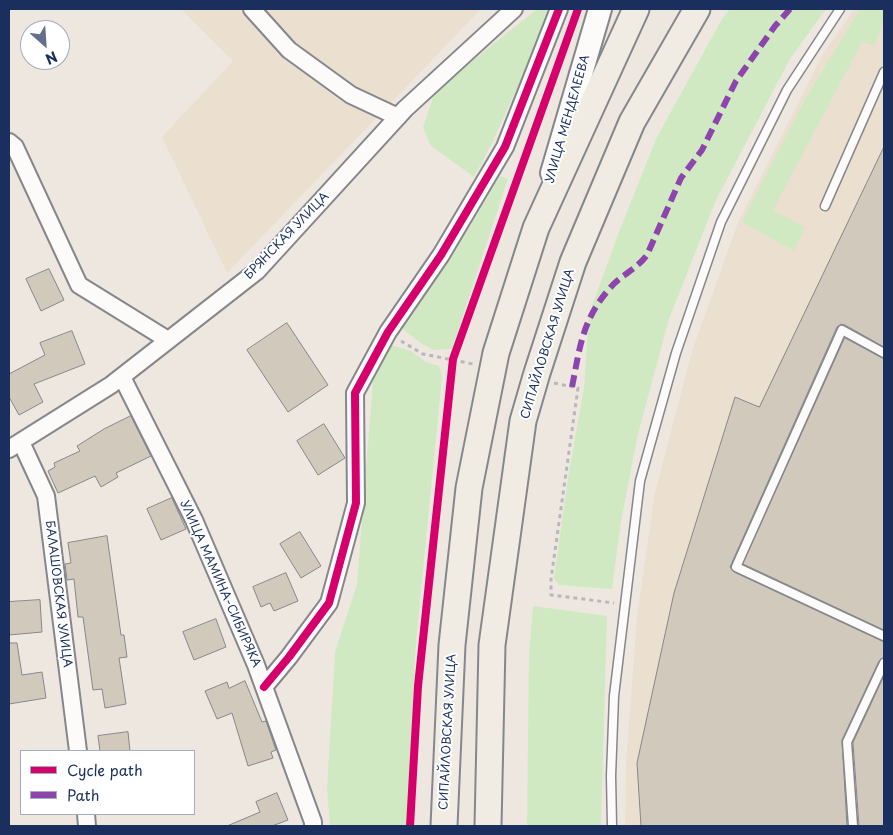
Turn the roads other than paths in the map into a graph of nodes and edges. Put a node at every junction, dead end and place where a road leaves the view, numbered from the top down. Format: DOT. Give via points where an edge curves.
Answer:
graph roads {
  1 [pos="252,9"];
  2 [pos="514,9"];
  3 [pos="560,9"];
  4 [pos="600,9"];
  5 [pos="636,9"];
  6 [pos="697,9"];
  7 [pos="840,9"];
  8 [pos="884,72"];
  9 [pos="398,117"];
  10 [pos="9,142"];
  11 [pos="825,206"];
  12 [pos="536,228"];
  13 [pos="168,340"];
  14 [pos="884,353"];
  15 [pos="122,377"];
  16 [pos="15,446"];
  17 [pos="884,636"];
  18 [pos="884,663"];
  19 [pos="264,687"];
  20 [pos="78,750"];
  21 [pos="313,826"];
  22 [pos="444,826"];
  23 [pos="488,826"];
  24 [pos="612,826"];
  25 [pos="854,826"];
  1 -- 9 [label="street" via="289,50 351,95"];
  2 -- 9 [label="street, БРЯНСКАЯ УЛИЦА"];
  3 -- 19 [label="street" via="505,146 441,255 388,332 355,393 356,503 329,603"];
  4 -- 12 [label="main road, УЛИЦА МЕНДЕЛЕЕВА"];
  5 -- 12 [label="main road, СИПАЙЛОВСКАЯ УЛИЦА"];
  6 -- 23 [label="main road, СИПАЙЛОВСКАЯ УЛИЦА" via="632,122 573,262 523,421 492,645"];
  7 -- 24 [label="lane" via="787,90 721,222 676,353 640,481 614,696"];
  8 -- 11 [label="lane"];
  9 -- 13 [label="street, БРЯНСКАЯ УЛИЦА" via="257,271"];
  10 -- 13 [label="street" via="79,285"];
  12 -- 22 [label="main road, СИПАЙЛОВСКАЯ УЛИЦА" via="496,353 469,488 452,645"];
  13 -- 15 [label="street, БРЯНСКАЯ УЛИЦА"];
  14 -- 17 [label="lane" via="842,330 736,567"];
  15 -- 16 [label="street, БРЯНСКАЯ УЛИЦА"];
  15 -- 19 [label="street, УЛИЦА МАМИНА-СИБИРЯКА" via="194,520"];
  16 -- 20 [label="street, БАЛАШОВСКАЯ УЛИЦА" via="46,496"];
  18 -- 25 [label="lane" via="846,742"];
  19 -- 21 [label="street, УЛИЦА МАМИНА-СИБИРЯКА"];
}
